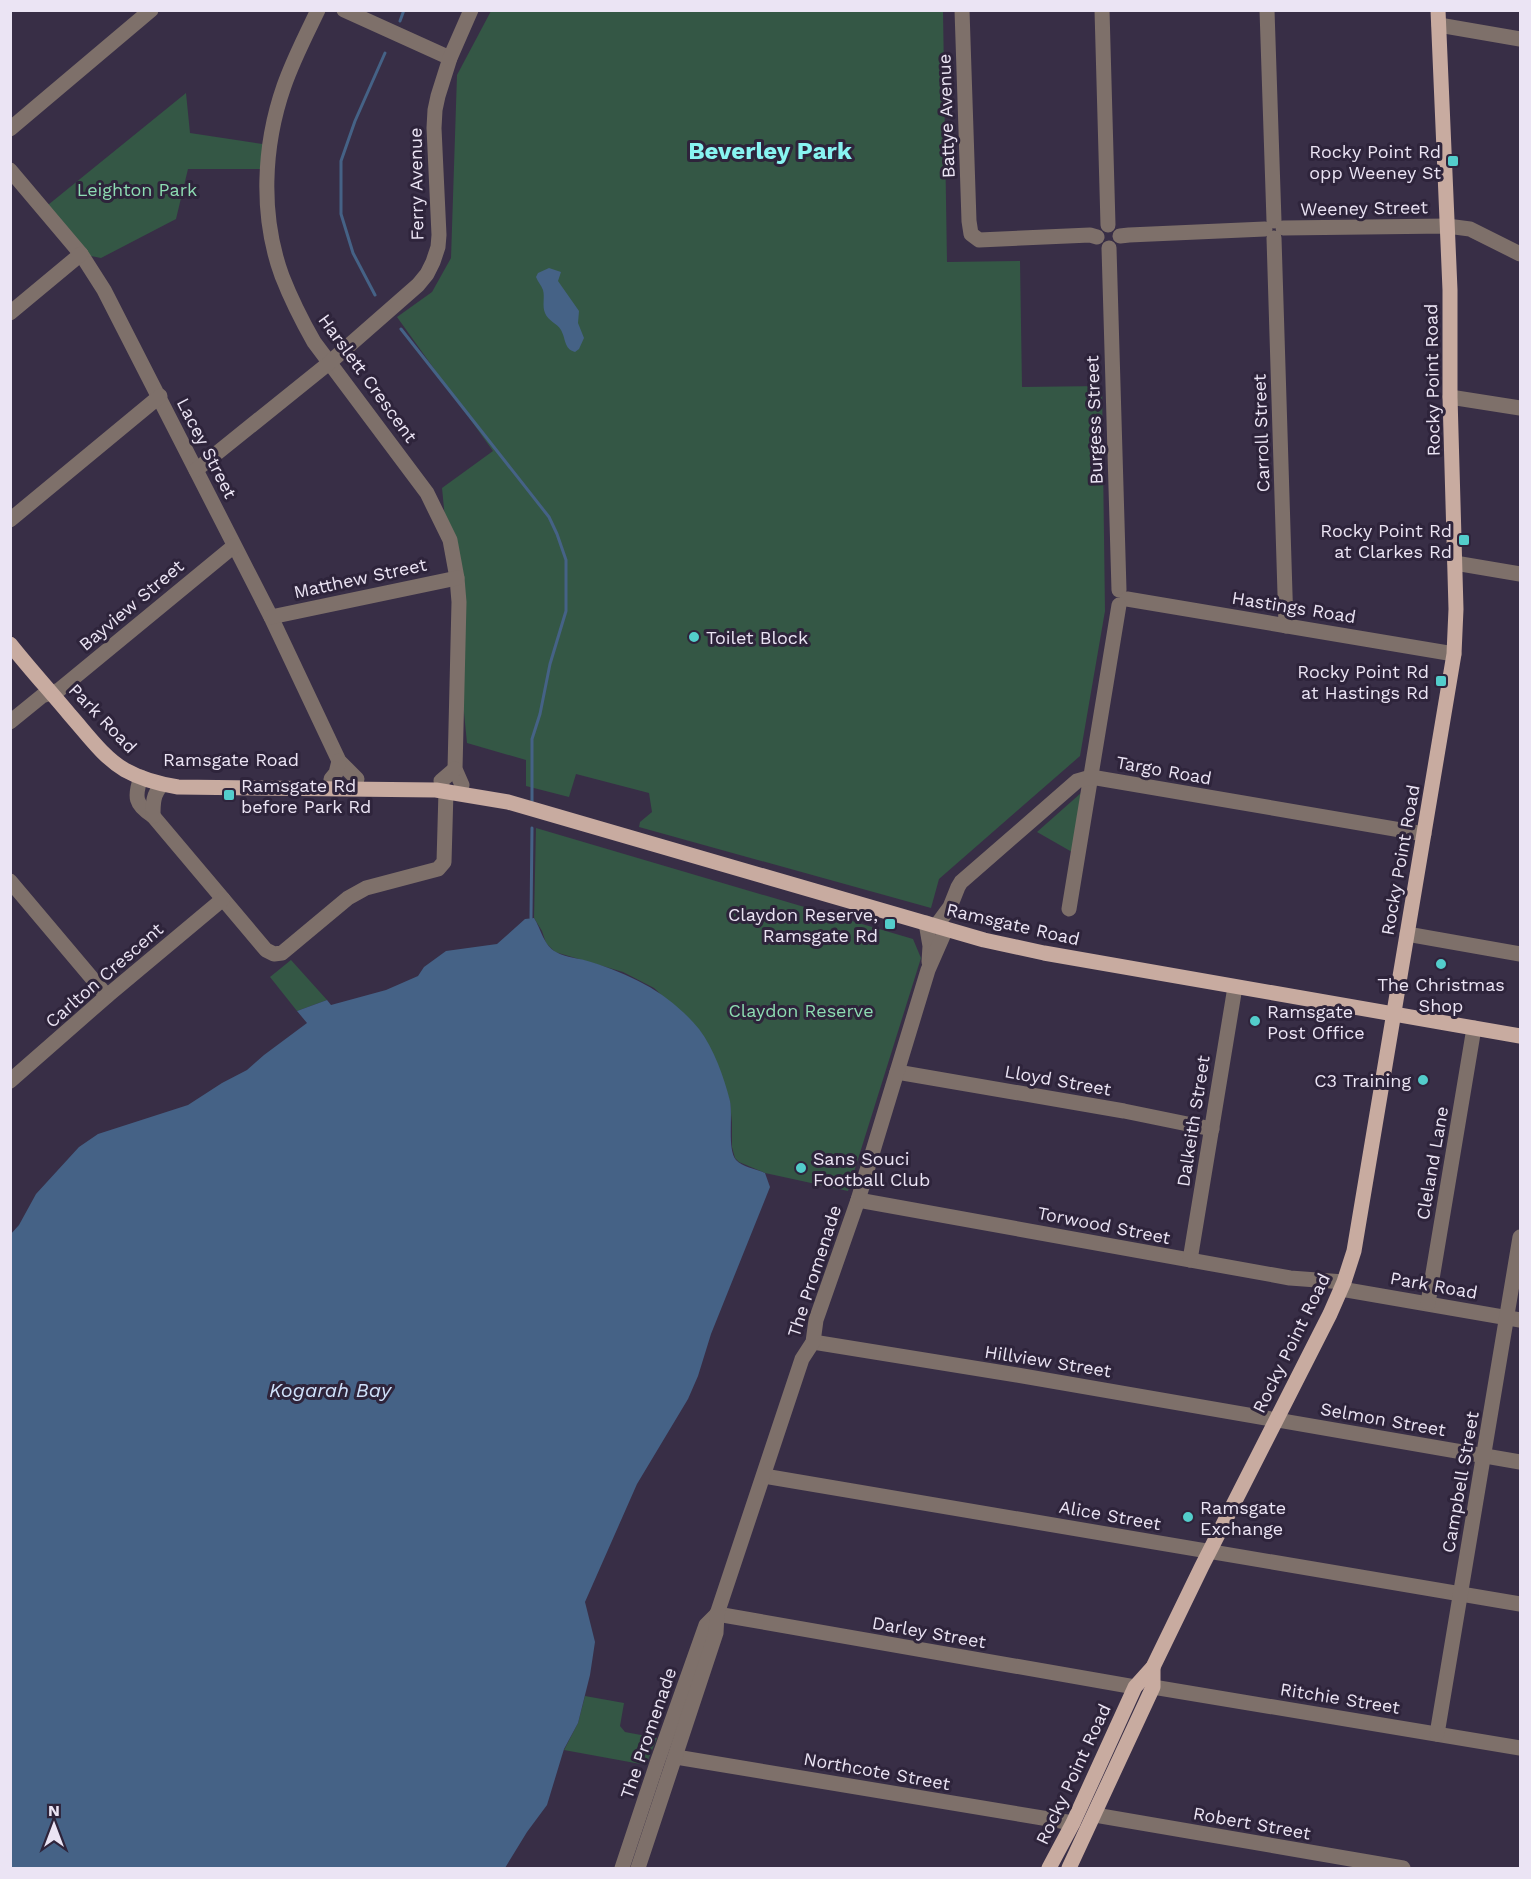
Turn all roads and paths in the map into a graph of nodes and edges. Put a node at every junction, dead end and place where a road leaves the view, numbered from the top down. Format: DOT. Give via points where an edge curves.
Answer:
graph roads {
  1 [pos="151,10"];
  2 [pos="318,10"];
  3 [pos="344,10"];
  4 [pos="471,10"];
  5 [pos="962,10"];
  6 [pos="1102,10"];
  7 [pos="1267,10"];
  8 [pos="1438,18"];
  9 [pos="1521,39"];
  10 [pos="450,58"];
  11 [pos="10,129"];
  12 [pos="10,171"];
  13 [pos="1108,225"];
  14 [pos="1447,225"];
  15 [pos="1274,229"];
  16 [pos="1120,236"];
  17 [pos="1097,237"];
  18 [pos="1109,248"];
  19 [pos="81,254"];
  20 [pos="1521,254"];
  21 [pos="10,313"];
  22 [pos="329,363"];
  23 [pos="160,396"];
  24 [pos="1450,397"];
  25 [pos="1521,408"];
  26 [pos="196,470"];
  27 [pos="10,520"];
  28 [pos="234,546"];
  29 [pos="1455,563"];
  30 [pos="1521,574"];
  31 [pos="457,578"];
  32 [pos="1121,598"];
  33 [pos="271,617"];
  34 [pos="1286,626"];
  35 [pos="10,644"];
  36 [pos="1455,654"];
  37 [pos="51,693"];
  38 [pos="10,722"];
  39 [pos="339,761"];
  40 [pos="455,769"];
  41 [pos="141,777"];
  42 [pos="1091,777"];
  43 [pos="331,779"];
  44 [pos="357,779"];
  45 [pos="162,784"];
  46 [pos="462,784"];
  47 [pos="444,786"];
  48 [pos="515,804"];
  49 [pos="153,816"];
  50 [pos="1424,834"];
  51 [pos="10,881"];
  52 [pos="223,899"];
  53 [pos="1069,909"];
  54 [pos="940,927"];
  55 [pos="1407,934"];
  56 [pos="1521,954"];
  57 [pos="1235,987"];
  58 [pos="107,996"];
  59 [pos="1394,1015"];
  60 [pos="1474,1028"];
  61 [pos="1521,1036"];
  62 [pos="897,1072"];
  63 [pos="10,1081"];
  64 [pos="1212,1129"];
  65 [pos="858,1200"];
  66 [pos="1521,1237"];
  67 [pos="1190,1260"];
  68 [pos="1343,1286"];
  69 [pos="1428,1303"];
  70 [pos="1514,1318"];
  71 [pos="813,1342"];
  72 [pos="1275,1420"];
  73 [pos="1484,1456"];
  74 [pos="1521,1462"];
  75 [pos="764,1476"];
  76 [pos="1209,1551"];
  77 [pos="1460,1594"];
  78 [pos="1521,1604"];
  79 [pos="717,1614"];
  80 [pos="1153,1667"];
  81 [pos="1135,1687"];
  82 [pos="1153,1687"];
  83 [pos="1437,1734"];
  84 [pos="1521,1748"];
  85 [pos="676,1757"];
  86 [pos="1095,1815"];
  87 [pos="1072,1823"];
  88 [pos="622,1869"];
  89 [pos="638,1869"];
  90 [pos="1049,1869"];
  91 [pos="1069,1869"];
  92 [pos="1403,1869"];
  1 -- 11 [label="street"];
  2 -- 22 [label="street, Harslett Crescent" via="283,89 269,145 267,186 271,229 282,276 302,320"];
  3 -- 10 [label="street"];
  4 -- 10 [label="street, Ferry Avenue"];
  5 -- 17 [label="street, Battye Avenue" via="971,234 979,240"];
  6 -- 13 [label="street"];
  7 -- 15 [label="street, Carroll Street"];
  8 -- 9 [label="street"];
  8 -- 14 [label="main road, Rocky Point Road"];
  10 -- 22 [label="street, Ferry Avenue" via="435,110 439,234 434,262 418,285"];
  12 -- 19 [label="street, Lacey Street"];
  13 -- 16 [label="street" via="1118,229"];
  13 -- 17 [label="street" via="1099,230"];
  14 -- 15 [label="street, Weeney Street"];
  14 -- 20 [label="street, Weeney Street" via="1470,229"];
  14 -- 24 [label="main road, Rocky Point Road"];
  15 -- 16 [label="street, Weeney Street"];
  15 -- 34 [label="street, Carroll Street"];
  16 -- 18 [label="street" via="1118,243"];
  17 -- 18 [label="street" via="1102,246"];
  18 -- 32 [label="street, Burgess Street"];
  19 -- 21 [label="street"];
  19 -- 23 [label="street, Lacey Street"];
  22 -- 26 [label="street, Ferry Avenue"];
  22 -- 31 [label="street, Harslett Crescent" via="427,493 450,540"];
  23 -- 26 [label="street, Lacey Street"];
  23 -- 27 [label="street"];
  24 -- 25 [label="street"];
  24 -- 29 [label="main road, Rocky Point Road"];
  26 -- 28 [label="street, Lacey Street"];
  28 -- 33 [label="street, Lacey Street"];
  28 -- 37 [label="street, Bayview Street"];
  29 -- 30 [label="street"];
  29 -- 36 [label="main road, Rocky Point Road"];
  31 -- 33 [label="street, Matthew Street"];
  31 -- 40 [label="street, Harslett Crescent"];
  32 -- 34 [label="street, Hastings Road"];
  32 -- 42 [label="street, Burgess Street"];
  33 -- 39 [label="street, Lacey Street"];
  34 -- 36 [label="street, Hastings Road"];
  35 -- 37 [label="main road, Park Road"];
  36 -- 50 [label="main road, Rocky Point Road"];
  37 -- 38 [label="street, Bayview Street"];
  37 -- 41 [label="main road, Park Road" via="111,760"];
  39 -- 43 [label="street"];
  39 -- 44 [label="street, Lacey Street"];
  40 -- 46 [label="street, Harslett Crescent"];
  40 -- 47 [label="street"];
  41 -- 43 [label="main road, Ramsgate Road"];
  41 -- 45 [label="main road, Ramsgate Road"];
  41 -- 49 [label="street, Park Road" via="138,802"];
  42 -- 50 [label="street, Targo Road"];
  42 -- 53 [label="street, Burgess Street"];
  42 -- 54 [label="street, Targo Road" via="1077,781 962,882 950,908 950,918"];
  43 -- 44 [label="main road, Ramsgate Road"];
  44 -- 47 [label="main road, Ramsgate Road"];
  45 -- 47 [label="main road, Ramsgate Road" via="418,789"];
  45 -- 49 [label="street" via="153,801"];
  46 -- 47 [label="main road, Ramsgate Road"];
  46 -- 48 [label="main road, Ramsgate Road"];
  47 -- 48 [label="main road, Ramsgate Road"];
  47 -- 52 [label="street, Park Road" via="444,862 438,869 366,888 348,898 282,953 266,950"];
  48 -- 54 [label="main road, Ramsgate Road"];
  49 -- 52 [label="street, Park Road"];
  50 -- 55 [label="main road, Rocky Point Road"];
  51 -- 58 [label="street"];
  52 -- 58 [label="street, Carlton Crescent"];
  54 -- 57 [label="main road, Ramsgate Road" via="1044,953"];
  54 -- 62 [label="street, The Promenade"];
  55 -- 56 [label="street"];
  55 -- 59 [label="main road, Rocky Point Road"];
  57 -- 59 [label="main road, Ramsgate Road"];
  57 -- 64 [label="street, Dalkeith Street"];
  58 -- 63 [label="street, Carlton Crescent"];
  59 -- 60 [label="main road, Ramsgate Road"];
  59 -- 68 [label="main road, Rocky Point Road" via="1354,1251"];
  60 -- 61 [label="main road, Ramsgate Road"];
  60 -- 69 [label="street, Cleland Lane"];
  62 -- 64 [label="street, Lloyd Street"];
  62 -- 65 [label="street, The Promenade"];
  64 -- 67 [label="street, Dalkeith Street"];
  65 -- 67 [label="street, Torwood Street"];
  65 -- 71 [label="street, The Promenade" via="816,1320"];
  66 -- 70 [label="street, Campbell Street"];
  67 -- 68 [label="street, Torwood Street"];
  68 -- 69 [label="street, Park Road"];
  68 -- 72 [label="main road, Rocky Point Road"];
  69 -- 70 [label="street, Park Road"];
  70 -- 73 [label="street, Campbell Street"];
  71 -- 72 [label="street, Hillview Street"];
  71 -- 75 [label="street, The Promenade" via="802,1359"];
  72 -- 73 [label="street, Selmon Street"];
  72 -- 76 [label="main road, Rocky Point Road"];
  73 -- 74 [label="street, Selmon Street"];
  73 -- 77 [label="street, Campbell Street"];
  75 -- 76 [label="street, Alice Street"];
  75 -- 79 [label="street, The Promenade"];
  76 -- 77 [label="street, Alice Street"];
  76 -- 80 [label="main road, Rocky Point Road"];
  77 -- 78 [label="street, Alice Street"];
  77 -- 83 [label="street, Campbell Street"];
  79 -- 81 [label="street, Darley Street"];
  79 -- 85 [label="street, The Promenade" via="716,1634"];
  79 -- 88 [label="street, The Promenade" via="706,1625"];
  80 -- 81 [label="main road, Rocky Point Road"];
  80 -- 82 [label="main road, Rocky Point Road"];
  81 -- 87 [label="main road, Rocky Point Road"];
  82 -- 83 [label="street, Ritchie Street"];
  82 -- 86 [label="main road, Rocky Point Road"];
  83 -- 84 [label="street, Ritchie Street"];
  85 -- 87 [label="street, Northcote Street"];
  85 -- 89 [label="street, The Promenade"];
  86 -- 91 [label="main road, Rocky Point Road"];
  86 -- 92 [label="street, Robert Street"];
  87 -- 90 [label="main road, Rocky Point Road"];
}
